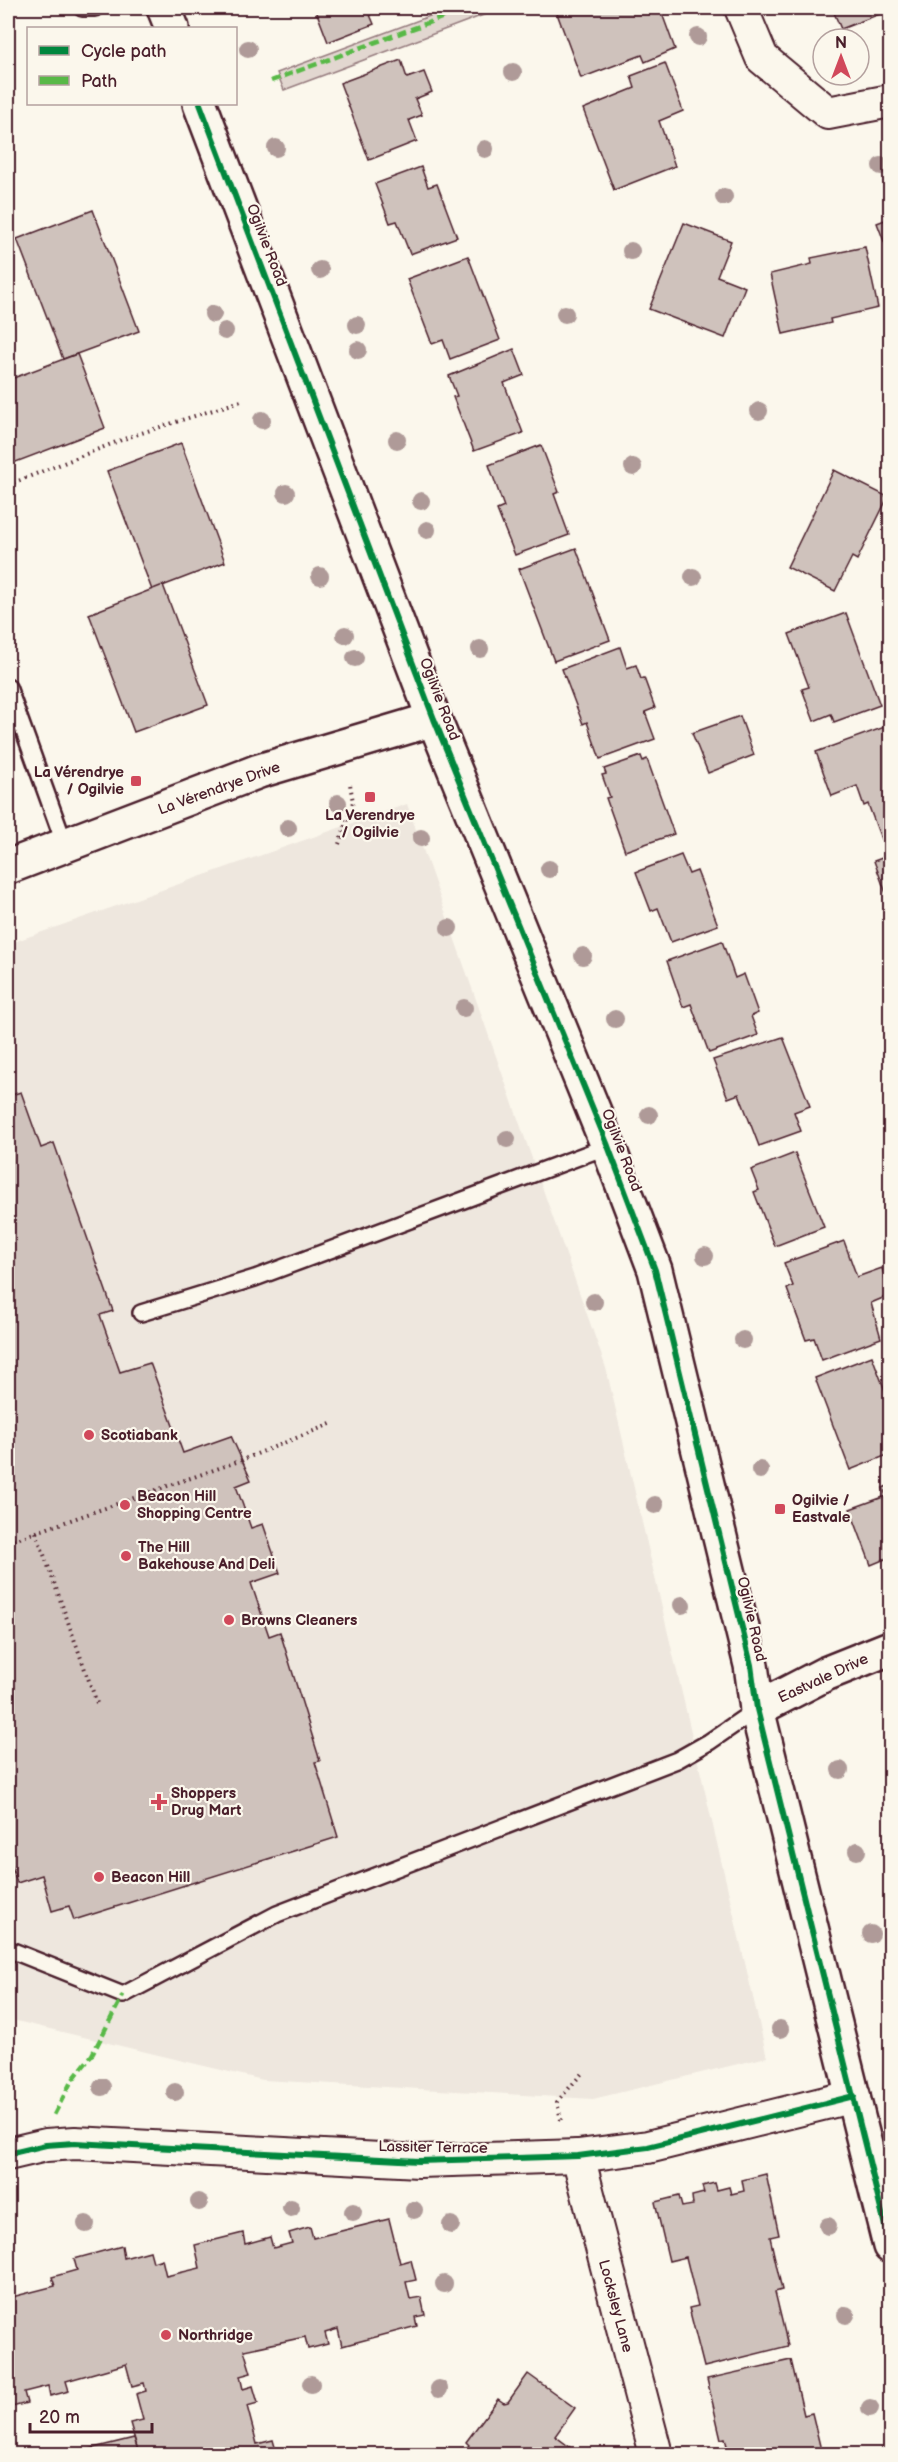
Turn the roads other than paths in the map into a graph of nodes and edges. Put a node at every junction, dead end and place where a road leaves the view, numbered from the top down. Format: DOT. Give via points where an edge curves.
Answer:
graph roads {
  1 [pos="82,8"];
  2 [pos="95,8"];
  3 [pos="164,8"];
  4 [pos="741,8"];
  5 [pos="172,27"];
  6 [pos="891,101"];
  7 [pos="200,105"];
  8 [pos="8,687"];
  9 [pos="434,719"];
  10 [pos="65,845"];
  11 [pos="8,867"];
  12 [pos="608,1146"];
  13 [pos="141,1313"];
  14 [pos="891,1648"];
  15 [pos="757,1709"];
  16 [pos="8,1949"];
  17 [pos="854,2096"];
  18 [pos="8,2154"];
  19 [pos="572,2156"];
  20 [pos="891,2246"];
  21 [pos="656,2454"];
  1 -- 2 [label="lane"];
  3 -- 5 [label="street"];
  4 -- 6 [label="street" via="762,58 828,113"];
  7 -- 9 [label="street, Ogilvie Road"];
  8 -- 10 [label="lane"];
  9 -- 10 [label="street, La Vérendrye Drive" via="259,771"];
  9 -- 12 [label="street, Ogilvie Road"];
  10 -- 11 [label="street, La Vérendrye Drive"];
  12 -- 13 [label="lane" via="255,1278"];
  12 -- 15 [label="street, Ogilvie Road" via="655,1270 751,1665"];
  14 -- 15 [label="street, Eastvale Drive" via="825,1674"];
  15 -- 16 [label="lane" via="677,1760 277,1914 123,1995"];
  15 -- 17 [label="street, Ogilvie Road"];
  17 -- 19 [label="street, Lassiter Terrace" via="648,2147"];
  17 -- 20 [label="street, Ogilvie Road"];
  18 -- 19 [label="street, Lassiter Terrace" via="75,2143 419,2161"];
  19 -- 21 [label="street, Locksley Lane"];
}
